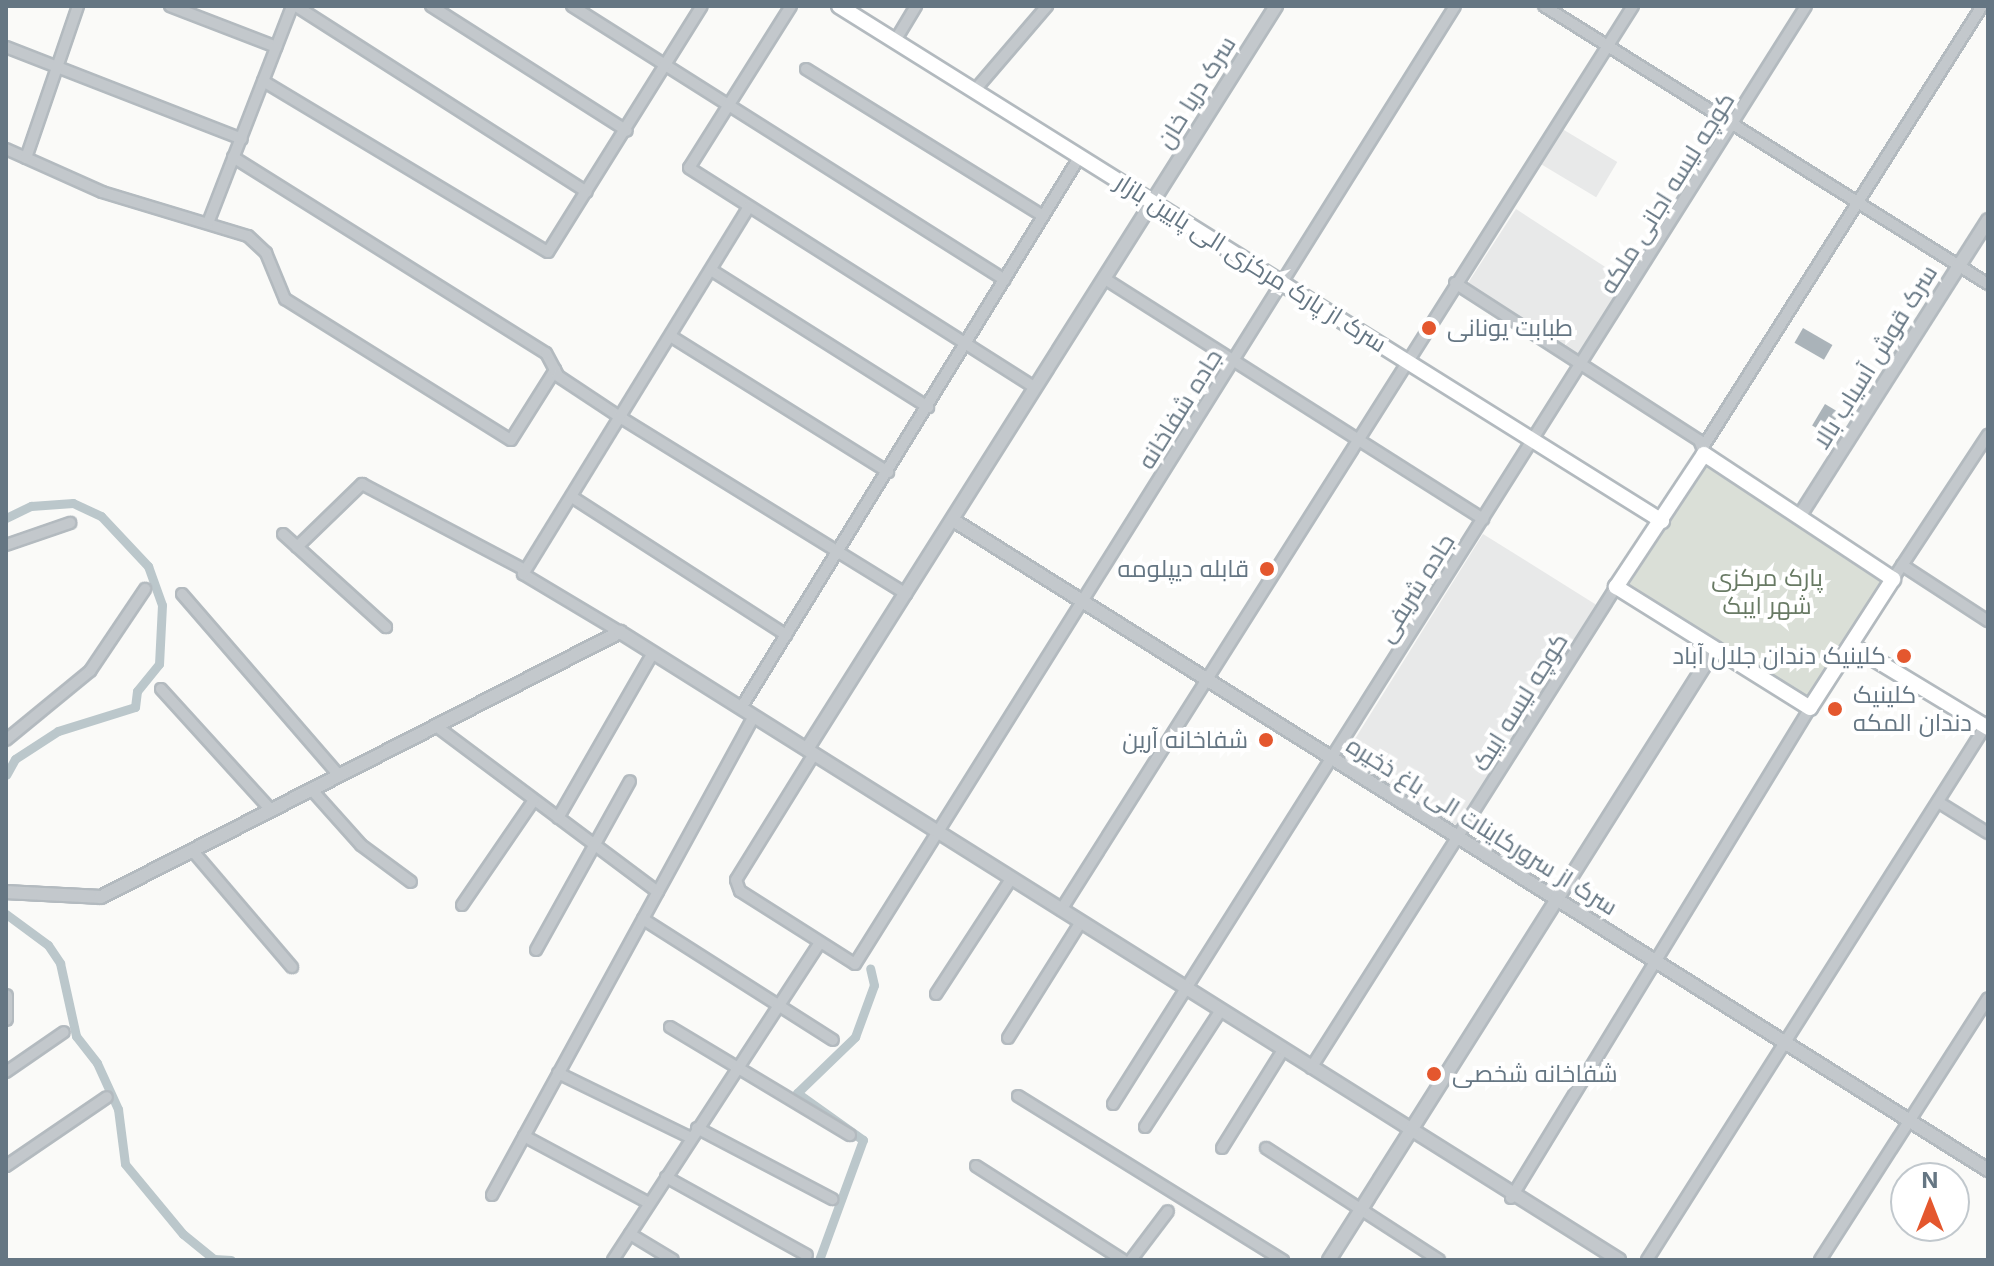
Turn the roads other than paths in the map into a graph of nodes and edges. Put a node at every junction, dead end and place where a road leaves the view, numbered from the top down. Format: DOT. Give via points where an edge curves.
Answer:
graph roads {
  1 [pos="78,6"];
  2 [pos="170,6"];
  3 [pos="294,6"];
  4 [pos="431,6"];
  5 [pos="572,6"];
  6 [pos="702,6"];
  7 [pos="791,6"];
  8 [pos="839,6"];
  9 [pos="916,6"];
  10 [pos="1047,6"];
  11 [pos="1276,6"];
  12 [pos="1455,6"];
  13 [pos="1544,6"];
  14 [pos="1633,6"];
  15 [pos="1806,6"];
  16 [pos="1982,6"];
  17 [pos="895,41"];
  18 [pos="1608,45"];
  19 [pos="6,47"];
  20 [pos="276,47"];
  21 [pos="57,65"];
  22 [pos="669,68"];
  23 [pos="806,69"];
  24 [pos="263,81"];
  25 [pos="975,90"];
  26 [pos="728,106"];
  27 [pos="1735,120"];
  28 [pos="627,131"];
  29 [pos="242,139"];
  30 [pos="6,149"];
  31 [pos="1080,156"];
  32 [pos="233,157"];
  33 [pos="26,158"];
  34 [pos="587,192"];
  35 [pos="1858,201"];
  36 [pos="1154,202"];
  37 [pos="749,207"];
  38 [pos="1043,216"];
  39 [pos="1988,220"];
  40 [pos="208,223"];
  41 [pos="1959,266"];
  42 [pos="711,270"];
  43 [pos="1105,279"];
  44 [pos="1005,280"];
  45 [pos="1284,283"];
  46 [pos="1455,283"];
  47 [pos="1988,284"];
  48 [pos="672,337"];
  49 [pos="965,344"];
  50 [pos="1235,360"];
  51 [pos="1406,360"];
  52 [pos="1582,368"];
  53 [pos="555,370"];
  54 [pos="1035,388"];
  55 [pos="928,407"];
  56 [pos="623,419"];
  57 [pos="1988,435"];
  58 [pos="1358,441"];
  59 [pos="1536,441"];
  60 [pos="1703,451"];
  61 [pos="888,472"];
  62 [pos="572,497"];
  63 [pos="1799,517"];
  64 [pos="1483,519"];
  65 [pos="953,520"];
  66 [pos="1662,521"];
  67 [pos="70,523"];
  68 [pos="283,534"];
  69 [pos="6,545"];
  70 [pos="297,547"];
  71 [pos="836,551"];
  72 [pos="1902,565"];
  73 [pos="525,570"];
  74 [pos="1893,579"];
  75 [pos="1616,587"];
  76 [pos="145,589"];
  77 [pos="182,594"];
  78 [pos="906,594"];
  79 [pos="1082,601"];
  80 [pos="1988,621"];
  81 [pos="386,627"];
  82 [pos="620,632"];
  83 [pos="786,635"];
  84 [pos="1851,645"];
  85 [pos="1715,649"];
  86 [pos="653,653"];
  87 [pos="1206,679"];
  88 [pos="161,689"];
  89 [pos="741,708"];
  90 [pos="1810,708"];
  91 [pos="754,716"];
  92 [pos="1987,725"];
  93 [pos="436,726"];
  94 [pos="6,740"];
  95 [pos="810,752"];
  96 [pos="1333,758"];
  97 [pos="339,775"];
  98 [pos="630,781"];
  99 [pos="311,789"];
  100 [pos="534,800"];
  101 [pos="1938,802"];
  102 [pos="271,810"];
  103 [pos="558,818"];
  104 [pos="936,831"];
  105 [pos="1988,833"];
  106 [pos="1459,837"];
  107 [pos="593,844"];
  108 [pos="192,850"];
  109 [pos="1011,879"];
  110 [pos="411,882"];
  111 [pos="6,892"];
  112 [pos="658,892"];
  113 [pos="1558,899"];
  114 [pos="462,905"];
  115 [pos="1061,910"];
  116 [pos="643,919"];
  117 [pos="1080,923"];
  118 [pos="820,943"];
  119 [pos="536,950"];
  120 [pos="1658,963"];
  121 [pos="292,967"];
  122 [pos="1188,987"];
  123 [pos="936,994"];
  124 [pos="6,996"];
  125 [pos="1988,998"];
  126 [pos="778,1005"];
  127 [pos="1221,1010"];
  128 [pos="6,1019"];
  129 [pos="670,1027"];
  130 [pos="64,1032"];
  131 [pos="1008,1038"];
  132 [pos="833,1040"];
  133 [pos="1782,1040"];
  134 [pos="1283,1050"];
  135 [pos="737,1067"];
  136 [pos="1311,1068"];
  137 [pos="6,1072"];
  138 [pos="558,1073"];
  139 [pos="1018,1096"];
  140 [pos="107,1097"];
  141 [pos="1113,1104"];
  142 [pos="1911,1121"];
  143 [pos="1145,1127"];
  144 [pos="694,1133"];
  145 [pos="1411,1134"];
  146 [pos="850,1135"];
  147 [pos="524,1136"];
  148 [pos="1222,1148"];
  149 [pos="1266,1148"];
  150 [pos="6,1166"];
  151 [pos="976,1166"];
  152 [pos="1988,1170"];
  153 [pos="666,1177"];
  154 [pos="492,1195"];
  155 [pos="1511,1198"];
  156 [pos="832,1199"];
  157 [pos="649,1203"];
  158 [pos="1168,1211"];
  159 [pos="1361,1211"];
  160 [pos="630,1234"];
  161 [pos="807,1255"];
  162 [pos="613,1260"];
  163 [pos="673,1260"];
  164 [pos="1123,1260"];
  165 [pos="1131,1260"];
  166 [pos="1283,1260"];
  167 [pos="1329,1260"];
  168 [pos="1439,1260"];
  169 [pos="1619,1260"];
  170 [pos="1647,1260"];
  171 [pos="1820,1260"];
  1 -- 21 [label="street"];
  2 -- 20 [label="street"];
  3 -- 20 [label="street"];
  3 -- 34 [label="street"];
  4 -- 28 [label="street"];
  5 -- 22 [label="street"];
  6 -- 22 [label="street"];
  7 -- 26 [label="street"];
  8 -- 17 [label="main road, سرک از پارک مرکزی الی پایین بازار"];
  9 -- 17 [label="street"];
  10 -- 25 [label="street"];
  11 -- 36 [label="street, سرک دریا خان"];
  12 -- 45 [label="street, جاده شفاخانه"];
  13 -- 18 [label="street"];
  14 -- 18 [label="street"];
  15 -- 27 [label="street, کوچه لیسه اجانی ملکه"];
  16 -- 35 [label="street"];
  17 -- 25 [label="main road, سرک از پارک مرکزی الی پایین بازار"];
  18 -- 27 [label="street"];
  18 -- 46 [label="street"];
  19 -- 21 [label="street"];
  20 -- 24 [label="street"];
  21 -- 29 [label="street"];
  21 -- 33 [label="street"];
  22 -- 26 [label="street"];
  22 -- 28 [label="street"];
  23 -- 38 [label="street"];
  24 -- 29 [label="street"];
  24 -- 34 [label="street" via="548,252"];
  25 -- 31 [label="main road, سرک از پارک مرکزی الی پایین بازار"];
  26 -- 37 [label="street" via="689,168"];
  26 -- 44 [label="street"];
  27 -- 35 [label="street"];
  27 -- 52 [label="street, کوچه لیسه اجانی ملکه"];
  28 -- 34 [label="street"];
  29 -- 32 [label="street"];
  30 -- 33 [label="street"];
  31 -- 36 [label="main road, سرک از پارک مرکزی الی پایین بازار"];
  31 -- 38 [label="street"];
  32 -- 40 [label="street"];
  32 -- 53 [label="street" via="546,353"];
  33 -- 40 [label="street" via="102,192"];
  35 -- 41 [label="street"];
  35 -- 60 [label="street"];
  36 -- 43 [label="street, سرک دریا خان"];
  36 -- 45 [label="main road, سرک از پارک مرکزی الی پایین بازار"];
  37 -- 42 [label="street"];
  37 -- 49 [label="street"];
  38 -- 44 [label="street"];
  39 -- 41 [label="street, سرک قوش آسیاب بالا"];
  40 -- 53 [label="street" via="248,236 266,253 285,299 511,440"];
  41 -- 47 [label="street"];
  41 -- 63 [label="street, سرک قوش آسیاب بالا"];
  42 -- 48 [label="street"];
  42 -- 55 [label="street"];
  43 -- 50 [label="street"];
  43 -- 54 [label="street, سرک دریا خان"];
  44 -- 49 [label="street"];
  45 -- 50 [label="street, جاده شفاخانه"];
  45 -- 51 [label="main road, سرک از پارک مرکزی الی پایین بازار"];
  46 -- 51 [label="street"];
  46 -- 52 [label="street"];
  48 -- 56 [label="street"];
  48 -- 61 [label="street"];
  49 -- 54 [label="street"];
  49 -- 55 [label="street"];
  50 -- 58 [label="street"];
  50 -- 79 [label="street, جاده شفاخانه"];
  51 -- 58 [label="street"];
  51 -- 59 [label="main road, سرک از پارک مرکزی الی پایین بازار"];
  52 -- 59 [label="street, کوچه لیسه اجانی ملکه"];
  52 -- 60 [label="street"];
  53 -- 56 [label="street"];
  54 -- 65 [label="street, سرک دریا خان"];
  55 -- 61 [label="street"];
  56 -- 62 [label="street"];
  56 -- 71 [label="street"];
  57 -- 72 [label="street"];
  58 -- 64 [label="street"];
  58 -- 87 [label="street"];
  59 -- 64 [label="street, جاده شریفی"];
  59 -- 66 [label="main road, سرک از پارک مرکزی الی پایین بازار"];
  60 -- 63 [label="main road"];
  60 -- 66 [label="main road"];
  61 -- 71 [label="street"];
  62 -- 73 [label="street"];
  62 -- 83 [label="street"];
  63 -- 74 [label="main road"];
  64 -- 96 [label="street, جاده شریفی"];
  65 -- 78 [label="street, سرک دریا خان"];
  65 -- 79 [label="street, سرک از سرورکاینات الی باغ ذخیره"];
  66 -- 75 [label="main road"];
  67 -- 69 [label="street"];
  68 -- 70 [label="street"];
  70 -- 73 [label="street" via="362,484"];
  70 -- 81 [label="street"];
  71 -- 78 [label="street"];
  71 -- 83 [label="street"];
  72 -- 74 [label="street"];
  72 -- 80 [label="street"];
  73 -- 82 [label="street"];
  74 -- 84 [label="main road"];
  75 -- 85 [label="main road"];
  75 -- 106 [label="street, کوچه لیسه ایبک"];
  76 -- 94 [label="street" via="90,671"];
  77 -- 97 [label="street"];
  78 -- 95 [label="street, سرک دریا خان"];
  79 -- 87 [label="street, سرک از سرورکاینات الی باغ ذخیره"];
  79 -- 104 [label="street, جاده شفاخانه"];
  82 -- 86 [label="street"];
  82 -- 93 [label="street"];
  83 -- 89 [label="street"];
  84 -- 90 [label="main road"];
  84 -- 92 [label="main road"];
  85 -- 90 [label="main road"];
  85 -- 113 [label="street"];
  86 -- 89 [label="street"];
  86 -- 103 [label="street"];
  87 -- 96 [label="street, سرک از سرورکاینات الی باغ ذخیره"];
  87 -- 115 [label="street"];
  88 -- 102 [label="street"];
  89 -- 91 [label="street"];
  90 -- 120 [label="street"];
  91 -- 95 [label="street"];
  91 -- 112 [label="street"];
  92 -- 101 [label="street"];
  93 -- 97 [label="street"];
  93 -- 100 [label="street"];
  95 -- 104 [label="street"];
  95 -- 118 [label="street" via="736,880 740,891"];
  96 -- 106 [label="street, سرک از سرورکاینات الی باغ ذخیره"];
  96 -- 122 [label="street, جاده شریفی"];
  97 -- 99 [label="street"];
  98 -- 107 [label="street"];
  99 -- 102 [label="street"];
  99 -- 110 [label="street" via="361,845"];
  100 -- 103 [label="street"];
  100 -- 114 [label="street"];
  101 -- 105 [label="street"];
  101 -- 133 [label="street"];
  102 -- 108 [label="street"];
  103 -- 107 [label="street"];
  104 -- 109 [label="street"];
  104 -- 118 [label="street, جاده شفاخانه" via="857,963"];
  106 -- 113 [label="street, سرک از سرورکاینات الی باغ ذخیره"];
  106 -- 136 [label="street, کوچه لیسه ایبک"];
  107 -- 112 [label="street"];
  107 -- 119 [label="street"];
  108 -- 111 [label="street" via="101,897"];
  108 -- 121 [label="street"];
  109 -- 115 [label="street"];
  109 -- 123 [label="street"];
  112 -- 116 [label="street"];
  113 -- 120 [label="street, سرک از سرورکاینات الی باغ ذخیره"];
  113 -- 145 [label="street"];
  115 -- 117 [label="street"];
  116 -- 126 [label="street"];
  116 -- 138 [label="street"];
  117 -- 122 [label="street"];
  117 -- 131 [label="street"];
  118 -- 126 [label="street"];
  120 -- 133 [label="street, سرک از سرورکاینات الی باغ ذخیره"];
  120 -- 155 [label="street"];
  122 -- 127 [label="street"];
  122 -- 141 [label="street, جاده شریفی"];
  124 -- 128 [label="street"];
  125 -- 142 [label="street"];
  126 -- 132 [label="street"];
  126 -- 135 [label="street"];
  127 -- 134 [label="street"];
  127 -- 143 [label="street"];
  129 -- 135 [label="street"];
  130 -- 137 [label="street"];
  133 -- 142 [label="street, سرک از سرورکاینات الی باغ ذخیره"];
  133 -- 170 [label="street"];
  134 -- 136 [label="street"];
  134 -- 148 [label="street"];
  135 -- 144 [label="street"];
  135 -- 146 [label="street"];
  136 -- 145 [label="street"];
  138 -- 144 [label="street"];
  138 -- 147 [label="street"];
  139 -- 166 [label="street"];
  140 -- 150 [label="street"];
  142 -- 152 [label="street, سرک از سرورکاینات الی باغ ذخیره"];
  142 -- 171 [label="street"];
  144 -- 153 [label="street"];
  144 -- 156 [label="street"];
  145 -- 155 [label="street"];
  145 -- 159 [label="street"];
  147 -- 154 [label="street"];
  147 -- 157 [label="street"];
  149 -- 159 [label="street"];
  151 -- 164 [label="street"];
  153 -- 157 [label="street"];
  153 -- 161 [label="street"];
  155 -- 169 [label="street"];
  157 -- 160 [label="street"];
  158 -- 165 [label="street"];
  159 -- 167 [label="street"];
  159 -- 168 [label="street"];
  160 -- 162 [label="street"];
  160 -- 163 [label="street"];
}
